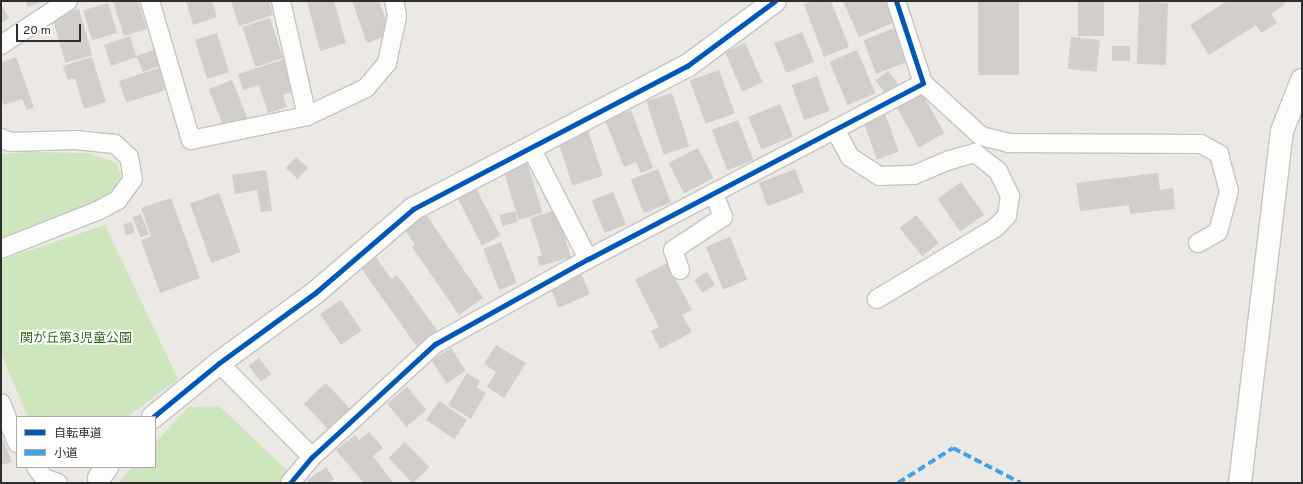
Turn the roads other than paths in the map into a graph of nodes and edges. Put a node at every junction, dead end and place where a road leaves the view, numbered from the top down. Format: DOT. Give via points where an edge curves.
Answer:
graph roads {
  1 [pos="68,1"];
  2 [pos="150,1"];
  3 [pos="281,1"];
  4 [pos="394,1"];
  5 [pos="896,1"];
  6 [pos="772,2"];
  7 [pos="1,45"];
  8 [pos="1302,80"];
  9 [pos="923,83"];
  10 [pos="307,116"];
  11 [pos="835,129"];
  12 [pos="1,138"];
  13 [pos="530,146"];
  14 [pos="714,192"];
  15 [pos="1198,243"];
  16 [pos="1,249"];
  17 [pos="588,259"];
  18 [pos="680,270"];
  19 [pos="876,299"];
  20 [pos="219,363"];
  21 [pos="1,403"];
  22 [pos="154,416"];
  23 [pos="16,440"];
  24 [pos="312,457"];
  25 [pos="290,483"];
  26 [pos="1240,483"];
  1 -- 7 [label="street"];
  2 -- 10 [label="street" via="191,140"];
  3 -- 10 [label="street"];
  4 -- 10 [label="street" via="397,16 387,63 366,88"];
  5 -- 9 [label="street"];
  6 -- 13 [label="street" via="687,66"];
  8 -- 26 [label="street" via="1282,131"];
  9 -- 11 [label="street"];
  9 -- 15 [label="street" via="981,136 1010,142 1201,144 1219,154 1229,191 1218,232"];
  11 -- 14 [label="street"];
  11 -- 19 [label="street" via="850,157 879,176 914,175 975,153 998,171 1010,196 1006,216 995,228"];
  12 -- 16 [label="street" via="10,142 75,140 115,144 129,157 133,179 118,200 97,212"];
  13 -- 17 [label="street"];
  13 -- 20 [label="street" via="413,208 315,293"];
  14 -- 17 [label="street"];
  14 -- 18 [label="street" via="723,217 673,250"];
  17 -- 24 [label="street" via="435,344"];
  20 -- 22 [label="street"];
  20 -- 24 [label="street"];
  21 -- 23 [label="street"];
  24 -- 25 [label="street"];
}
